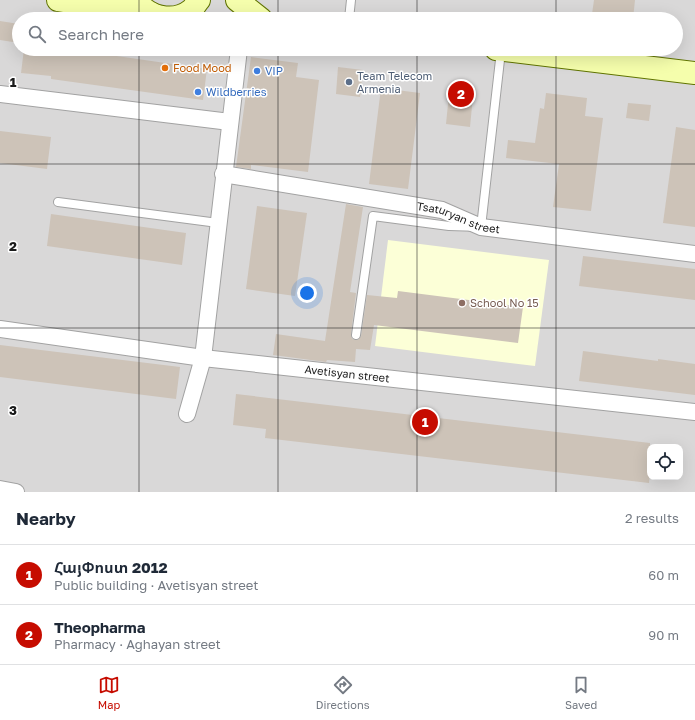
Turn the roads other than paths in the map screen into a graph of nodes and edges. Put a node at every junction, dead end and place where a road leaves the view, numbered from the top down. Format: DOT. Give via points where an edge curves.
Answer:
graph roads {
  1 [pos="58,0"];
  2 [pos="199,0"];
  3 [pos="351,0"];
  4 [pos="242,2"];
  5 [pos="144,7"];
  6 [pos="154,12"];
  7 [pos="187,12"];
  8 [pos="253,12"];
  9 [pos="350,12"];
  10 [pos="238,56"];
  11 [pos="498,56"];
  12 [pos="556,56"];
  13 [pos="695,73"];
  14 [pos="0,94"];
  15 [pos="230,122"];
  16 [pos="224,174"];
  17 [pos="58,202"];
  18 [pos="218,223"];
  19 [pos="481,227"];
  20 [pos="695,254"];
  21 [pos="0,329"];
  22 [pos="356,335"];
  23 [pos="202,358"];
  24 [pos="695,412"];
  25 [pos="187,414"];
  26 [pos="0,489"];
  27 [pos="16,492"];
  1 -- 5 [label="main road"];
  2 -- 7 [label="main road"];
  3 -- 9 [label="lane"];
  4 -- 8 [label="main road"];
  5 -- 6 [label="main road"];
  10 -- 15 [label="street"];
  11 -- 19 [label="lane"];
  12 -- 13 [label="main road"];
  14 -- 15 [label="street"];
  15 -- 16 [label="street"];
  16 -- 18 [label="street"];
  16 -- 19 [label="street, Tsaturyan street" via="442,210"];
  17 -- 18 [label="lane"];
  18 -- 23 [label="street"];
  19 -- 20 [label="street, Tsaturyan street"];
  19 -- 22 [label="lane" via="450,226 373,216"];
  21 -- 23 [label="street, Avetisyan street"];
  23 -- 24 [label="street, Avetisyan street"];
  23 -- 25 [label="street"];
  26 -- 27 [label="street"];
}
